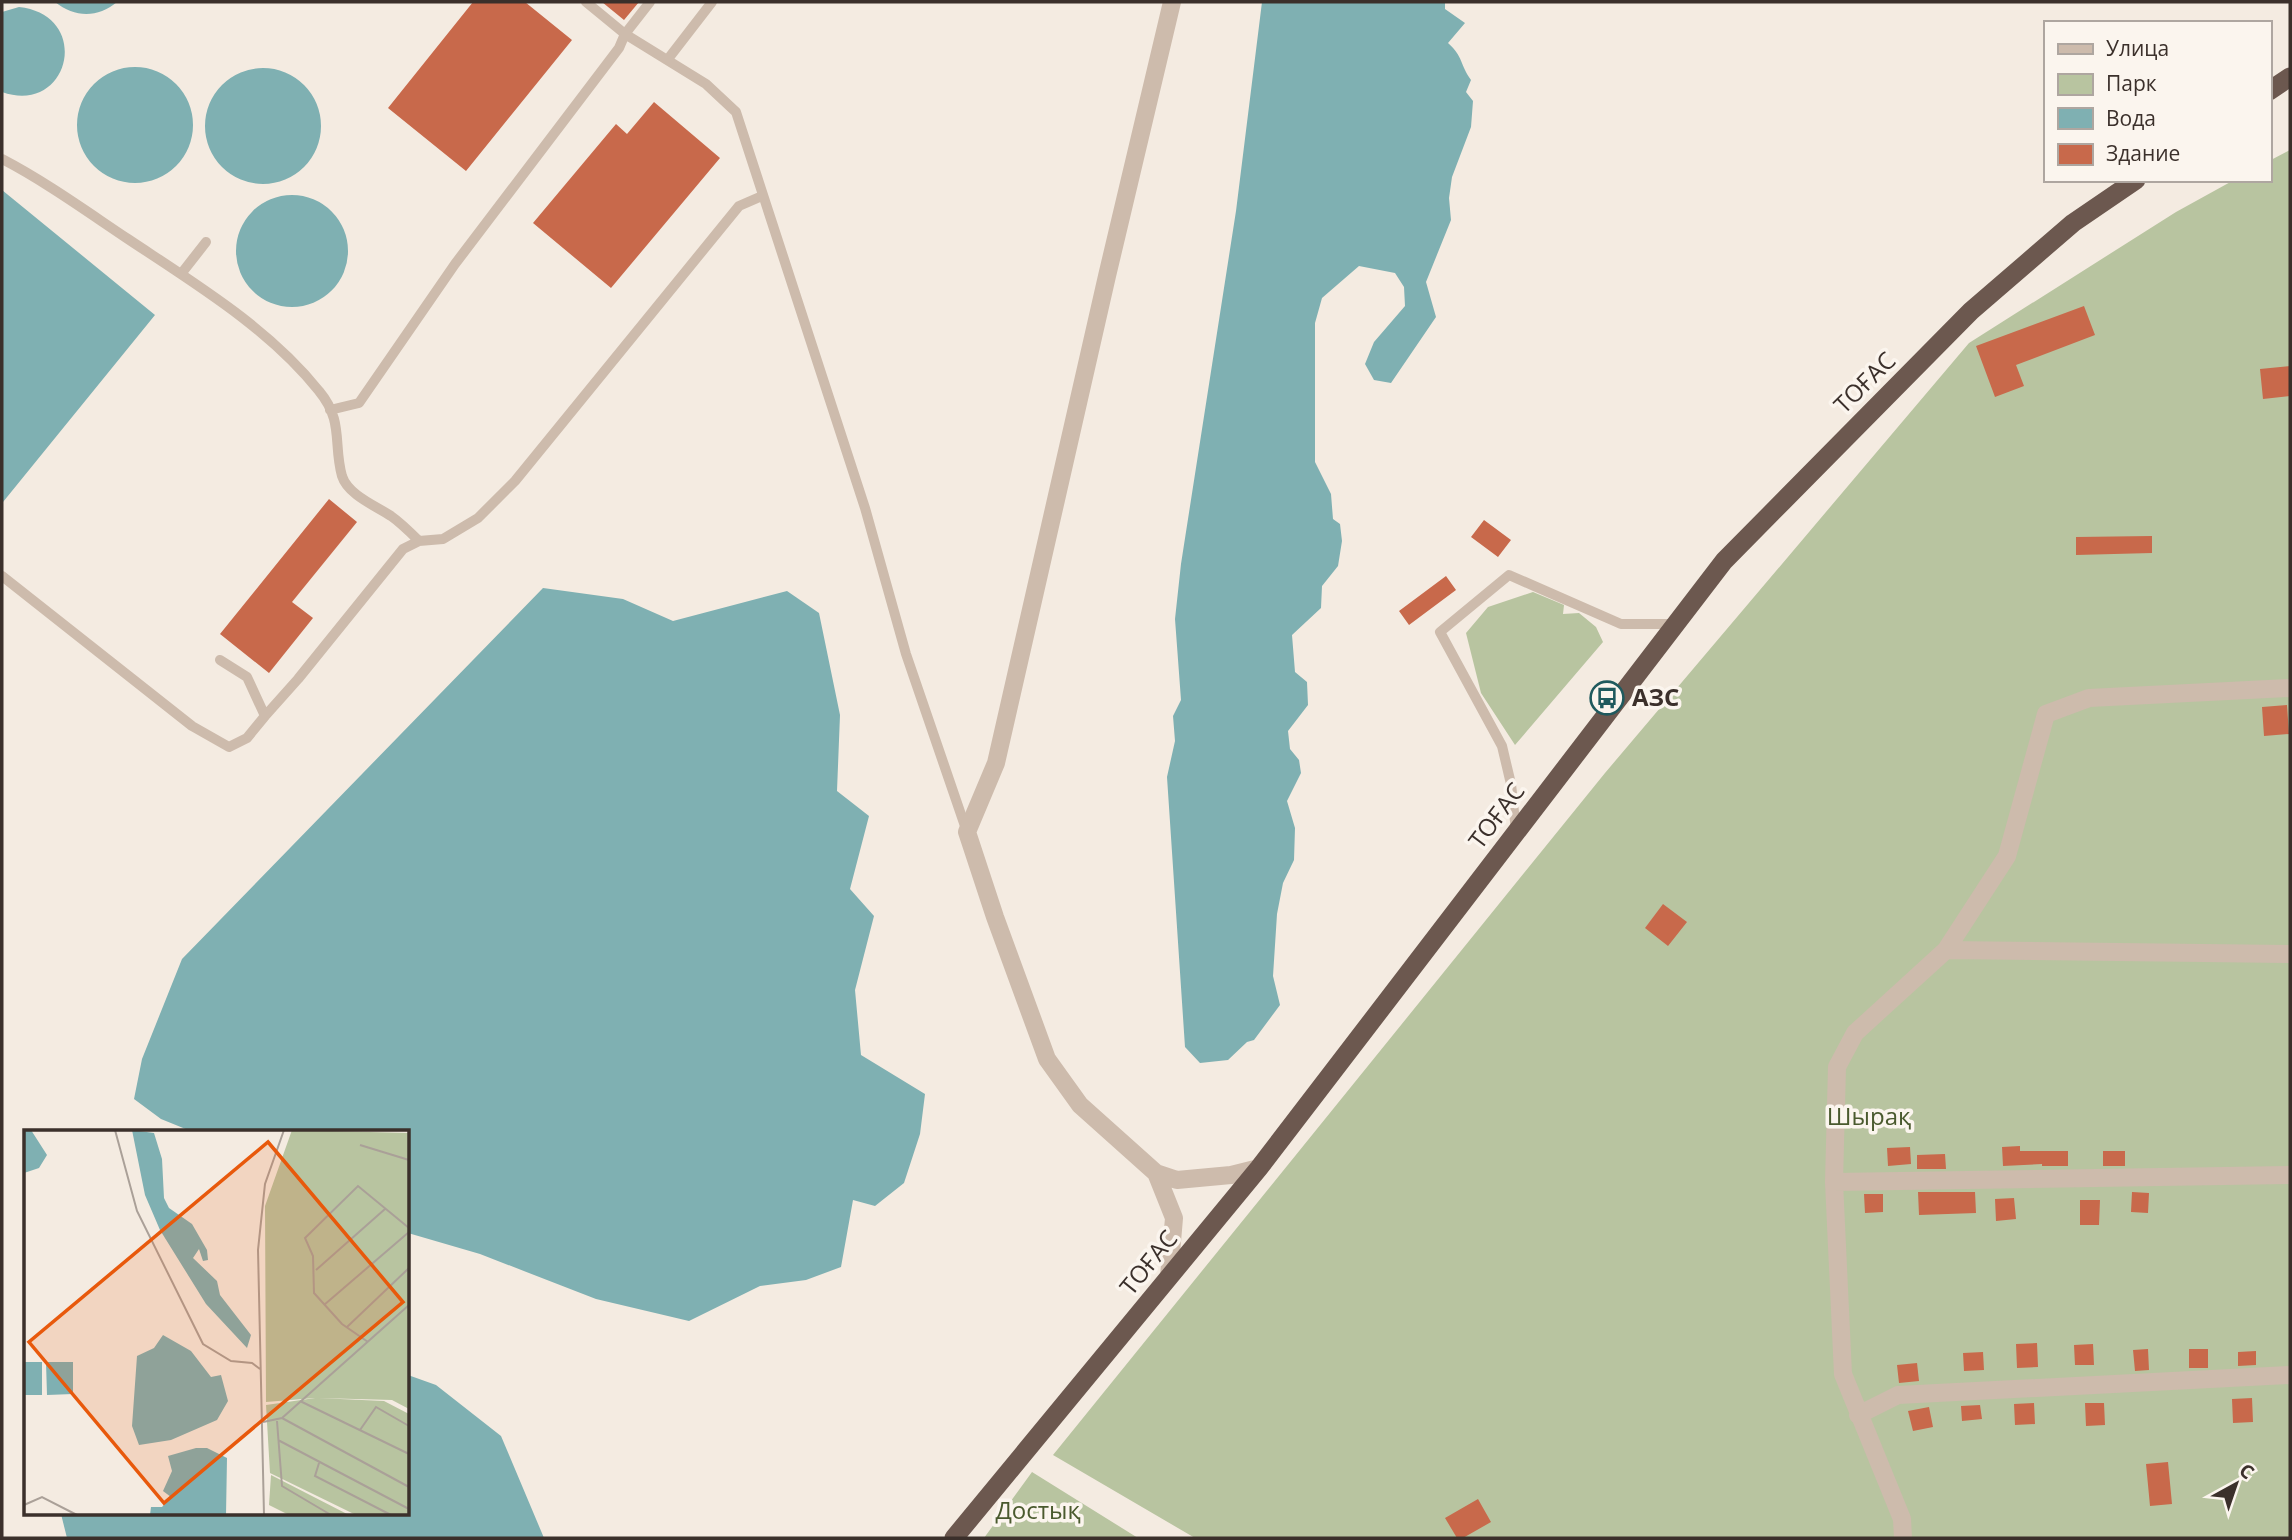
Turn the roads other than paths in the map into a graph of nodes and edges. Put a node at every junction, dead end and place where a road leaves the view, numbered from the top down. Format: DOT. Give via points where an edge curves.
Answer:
graph roads {
  1 [pos="586,2"];
  2 [pos="650,2"];
  3 [pos="712,2"];
  4 [pos="1172,2"];
  5 [pos="625,34"];
  6 [pos="668,59"];
  7 [pos="2290,77"];
  8 [pos="2271,90"];
  9 [pos="2,159"];
  10 [pos="2133,182"];
  11 [pos="762,196"];
  12 [pos="206,242"];
  13 [pos="181,274"];
  14 [pos="330,410"];
  15 [pos="419,541"];
  16 [pos="2,576"];
  17 [pos="1675,624"];
  18 [pos="220,660"];
  19 [pos="2290,688"];
  20 [pos="265,716"];
  21 [pos="1516,831"];
  22 [pos="967,832"];
  23 [pos="1946,950"];
  24 [pos="2290,954"];
  25 [pos="1259,1168"];
  26 [pos="1156,1173"];
  27 [pos="2290,1175"];
  28 [pos="1834,1182"];
  29 [pos="1169,1277"];
  30 [pos="2290,1375"];
  31 [pos="1858,1415"];
  32 [pos="954,1538"];
  33 [pos="1903,1538"];
  1 -- 5 [label="lane"];
  2 -- 5 [label="lane"];
  3 -- 6 [label="lane"];
  4 -- 22 [label="street" via="996,763"];
  5 -- 6 [label="lane"];
  5 -- 14 [label="lane" via="359,403"];
  6 -- 11 [label="lane" via="706,83 736,112"];
  7 -- 8 [label="highway"];
  9 -- 13 [label="lane" via="36,176"];
  10 -- 17 [label="highway, ТОҒАС" via="2073,223 1971,311 1724,561"];
  11 -- 15 [label="lane" via="739,206 515,481 478,518 443,539"];
  11 -- 22 [label="lane"];
  12 -- 13 [label="lane"];
  13 -- 14 [label="lane" via="297,364"];
  14 -- 15 [label="lane" via="336,421 343,479 364,501 392,517"];
  15 -- 20 [label="lane" via="403,549"];
  16 -- 20 [label="lane" via="192,726 229,747 247,738"];
  17 -- 21 [label="highway, ТОҒАС"];
  17 -- 21 [label="lane" via="1621,624 1509,575 1440,632 1502,746"];
  18 -- 20 [label="lane" via="247,677"];
  19 -- 23 [label="street" via="2089,698 2046,714 2007,856"];
  21 -- 25 [label="highway, ТОҒАС"];
  22 -- 26 [label="street" via="1046,1059 1080,1105"];
  23 -- 24 [label="street"];
  23 -- 28 [label="street" via="1855,1033 1838,1067"];
  25 -- 26 [label="street" via="1177,1180"];
  25 -- 29 [label="highway, ТОҒАС"];
  26 -- 29 [label="street" via="1174,1218"];
  27 -- 28 [label="street"];
  28 -- 31 [label="street" via="1843,1374"];
  29 -- 32 [label="highway, ТОҒАС"];
  30 -- 31 [label="street" via="1898,1395"];
  31 -- 33 [label="street" via="1902,1519"];
}
